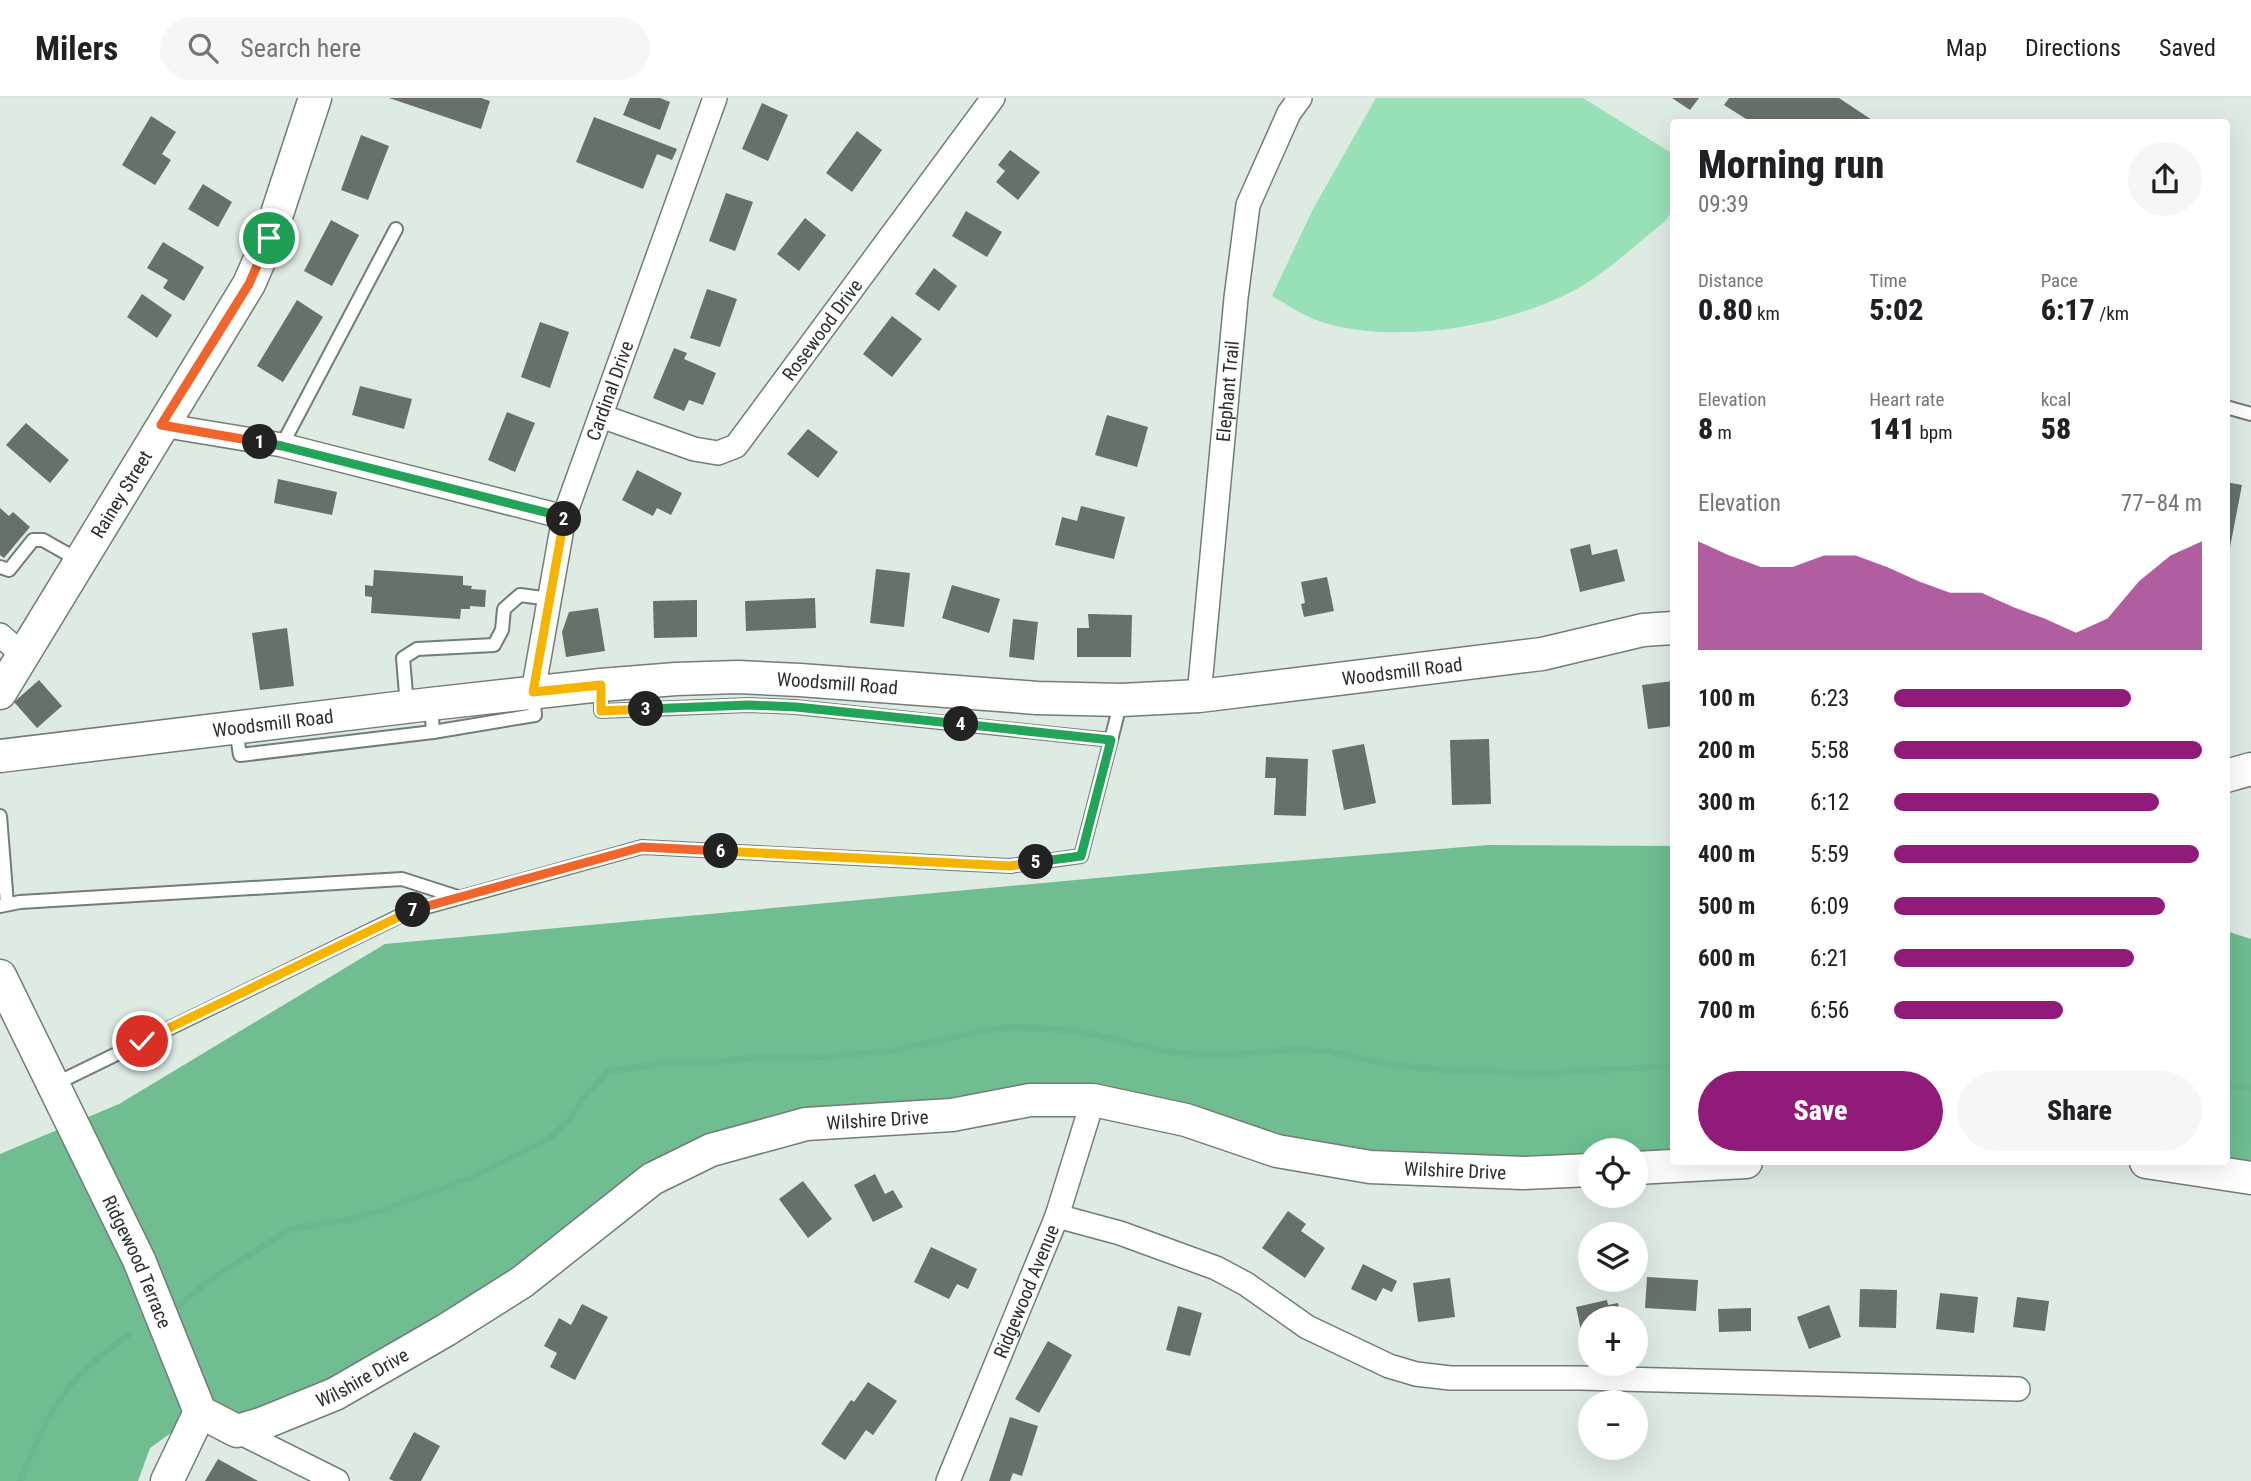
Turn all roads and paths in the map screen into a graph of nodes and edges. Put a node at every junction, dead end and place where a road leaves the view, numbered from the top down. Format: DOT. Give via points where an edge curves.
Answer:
graph roads {
  1 [pos="316,98"];
  2 [pos="715,98"];
  3 [pos="993,98"];
  4 [pos="1300,98"];
  5 [pos="396,229"];
  6 [pos="2230,408"];
  7 [pos="2251,414"];
  8 [pos="601,416"];
  9 [pos="161,425"];
  10 [pos="282,446"];
  11 [pos="564,517"];
  12 [pos="80,561"];
  13 [pos="0,567"];
  14 [pos="550,599"];
  15 [pos="1670,628"];
  16 [pos="0,635"];
  17 [pos="24,656"];
  18 [pos="0,692"];
  19 [pos="533,692"];
  20 [pos="798,693"];
  21 [pos="1199,696"];
  22 [pos="1121,701"];
  23 [pos="423,714"];
  24 [pos="1111,740"];
  25 [pos="0,756"];
  26 [pos="2251,769"];
  27 [pos="2230,775"];
  28 [pos="0,816"];
  29 [pos="459,898"];
  30 [pos="4,905"];
  31 [pos="0,976"];
  32 [pos="53,1085"];
  33 [pos="1093,1100"];
  34 [pos="1691,1165"];
  35 [pos="2166,1165"];
  36 [pos="1648,1167"];
  37 [pos="1578,1171"];
  38 [pos="2251,1178"];
  39 [pos="1057,1216"];
  40 [pos="2018,1389"];
  41 [pos="200,1412"];
  42 [pos="237,1431"];
  43 [pos="167,1481"];
  44 [pos="337,1481"];
  45 [pos="948,1481"];
  1 -- 9 [label="street, Rainey Street" via="249,284"];
  2 -- 8 [label="street, Cardinal Drive"];
  3 -- 8 [label="street, Rosewood Drive" via="736,446 718,453 694,449"];
  4 -- 21 [label="street, Elephant Trail" via="1248,205"];
  5 -- 10 [label="lane"];
  6 -- 7 [label="lane"];
  8 -- 11 [label="street, Cardinal Drive"];
  9 -- 10 [label="street"];
  9 -- 12 [label="street, Rainey Street"];
  10 -- 11 [label="street"];
  11 -- 14 [label="street, Cardinal Drive"];
  12 -- 13 [label="lane" via="43,540 33,540 9,570"];
  12 -- 17 [label="street, Rainey Street"];
  14 -- 19 [label="street, Cardinal Drive"];
  14 -- 23 [label="lane" via="520,595 504,608 502,630 494,645 416,649 403,658"];
  15 -- 21 [label="street, Woodsmill Road" via="1643,630 1542,654"];
  16 -- 17 [label="street"];
  17 -- 18 [label="street, Rainey Street"];
  19 -- 20 [label="street, Woodsmill Road" via="738,677"];
  19 -- 23 [label="street, Woodsmill Road"];
  20 -- 22 [label="street, Woodsmill Road"];
  20 -- 24 [label="lane"];
  21 -- 22 [label="street, Woodsmill Road"];
  22 -- 24 [label="lane"];
  23 -- 25 [label="street, Woodsmill Road" via="236,728"];
  24 -- 29 [label="lane" via="1081,856 1010,866 642,847"];
  26 -- 27 [label="street"];
  28 -- 30 [label="lane"];
  29 -- 30 [label="lane" via="402,879"];
  29 -- 32 [label="lane" via="408,912"];
  31 -- 32 [label="street, Ridgewood Terrace"];
  32 -- 41 [label="street, Ridgewood Terrace" via="139,1260"];
  33 -- 37 [label="street, Wilshire Drive" via="1186,1120 1277,1151 1370,1167"];
  33 -- 39 [label="street, Ridgewood Avenue"];
  33 -- 42 [label="street, Wilshire Drive" via="1030,1100 952,1115 806,1124 711,1150 652,1179 522,1282 446,1330 335,1394"];
  34 -- 36 [label="street"];
  35 -- 38 [label="street"];
  39 -- 40 [label="street" via="1216,1268 1307,1326 1388,1366 1416,1374"];
  39 -- 45 [label="street, Ridgewood Avenue"];
  41 -- 42 [label="street"];
  41 -- 43 [label="street"];
  42 -- 44 [label="street"];
}
